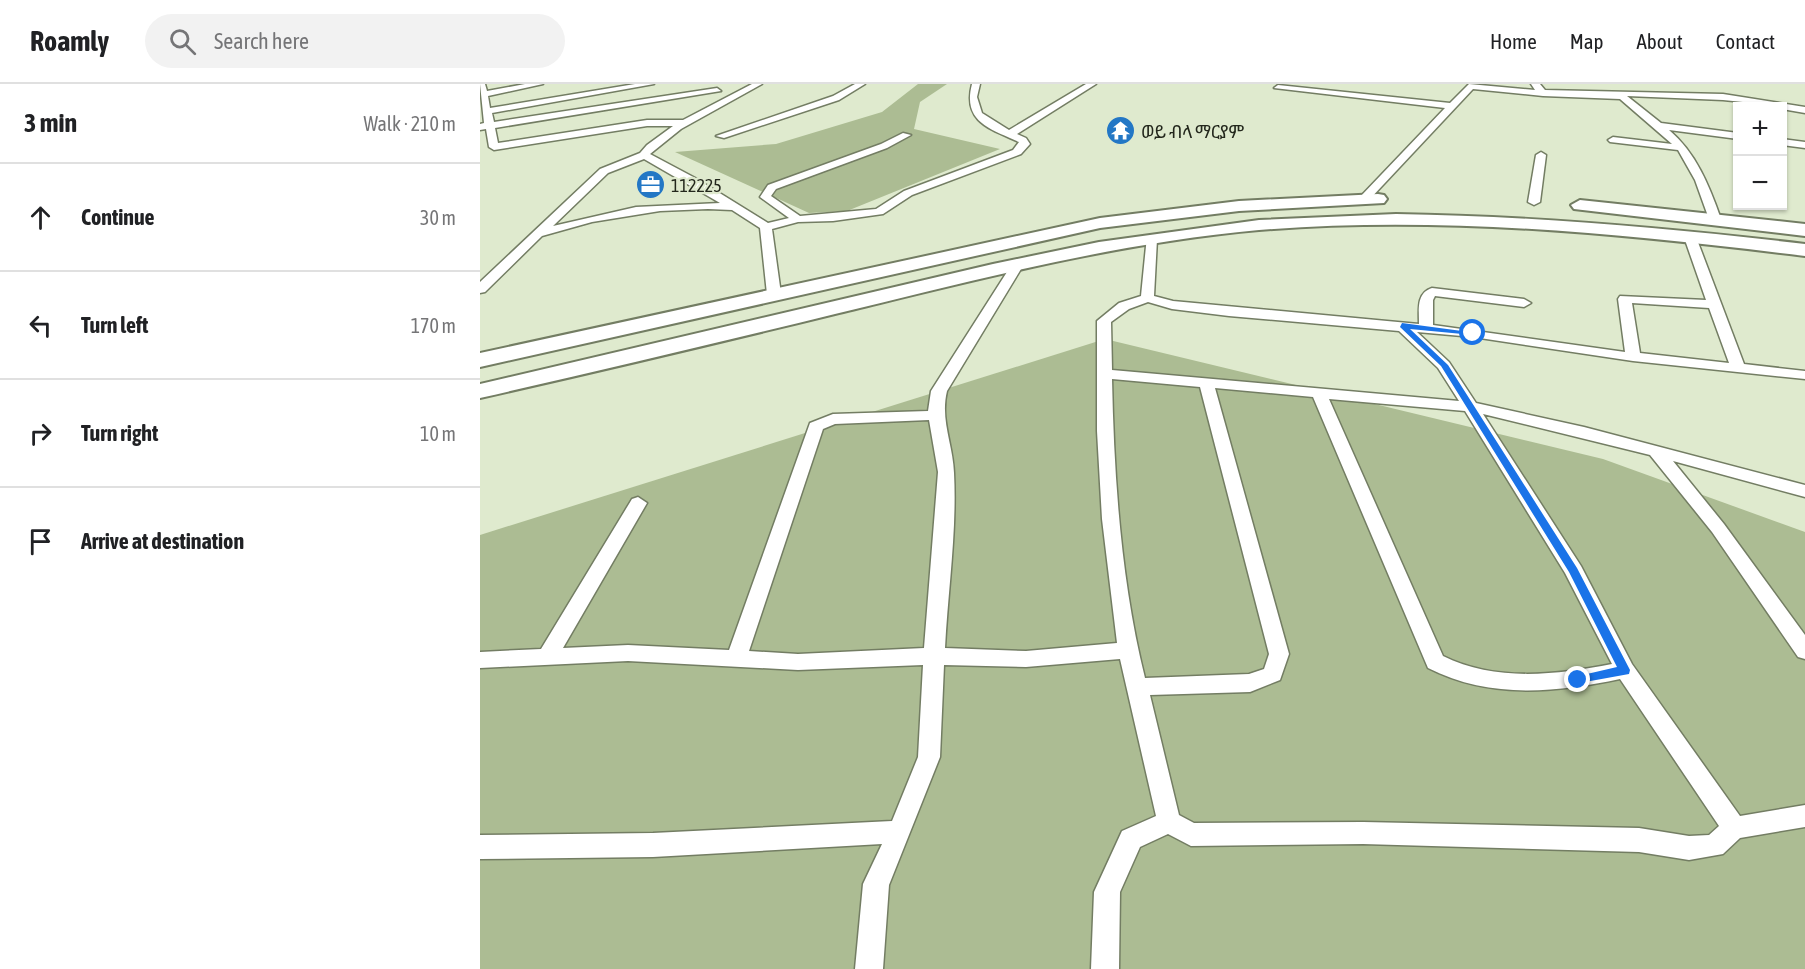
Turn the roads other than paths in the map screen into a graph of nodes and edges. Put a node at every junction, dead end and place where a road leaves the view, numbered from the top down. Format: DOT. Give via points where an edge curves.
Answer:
graph roads {
  1 [pos="539,84"];
  2 [pos="650,84"];
  3 [pos="758,84"];
  4 [pos="861,84"];
  5 [pos="976,84"];
  6 [pos="1092,84"];
  7 [pos="1457,84"];
  8 [pos="1535,84"];
  9 [pos="1572,84"];
  10 [pos="715,87"];
  11 [pos="1471,87"];
  12 [pos="1278,88"];
  13 [pos="482,89"];
  14 [pos="1543,93"];
  15 [pos="1582,94"];
  16 [pos="1621,96"];
  17 [pos="1453,106"];
  18 [pos="485,109"];
  19 [pos="1805,110"];
  20 [pos="669,122"];
  21 [pos="687,123"];
  22 [pos="1660,126"];
  23 [pos="485,127"];
  24 [pos="1010,134"];
  25 [pos="906,135"];
  26 [pos="1733,135"];
  27 [pos="721,136"];
  28 [pos="1613,140"];
  29 [pos="1787,143"];
  30 [pos="1805,145"];
  31 [pos="494,147"];
  32 [pos="1682,148"];
  33 [pos="480,150"];
  34 [pos="644,155"];
  35 [pos="1541,155"];
  36 [pos="1364,199"];
  37 [pos="1398,199"];
  38 [pos="1512,201"];
  39 [pos="1534,201"];
  40 [pos="737,207"];
  41 [pos="798,219"];
  42 [pos="1715,219"];
  43 [pos="766,227"];
  44 [pos="1805,230"];
  45 [pos="538,235"];
  46 [pos="1690,237"];
  47 [pos="1151,239"];
  48 [pos="1805,250"];
  49 [pos="946,255"];
  50 [pos="1018,264"];
  51 [pos="965,276"];
  52 [pos="480,290"];
  53 [pos="774,294"];
  54 [pos="1147,298"];
  55 [pos="1524,303"];
  56 [pos="1716,304"];
  57 [pos="1402,326"];
  58 [pos="1426,328"];
  59 [pos="1633,357"];
  60 [pos="480,360"];
  61 [pos="1738,368"];
  62 [pos="1106,374"];
  63 [pos="1805,375"];
  64 [pos="1206,382"];
  65 [pos="480,391"];
  66 [pos="1318,392"];
  67 [pos="1471,407"];
  68 [pos="935,415"];
  69 [pos="1656,451"];
  70 [pos="1805,491"];
  71 [pos="638,503"];
  72 [pos="1128,650"];
  73 [pos="1805,651"];
  74 [pos="934,656"];
  75 [pos="547,657"];
  76 [pos="736,658"];
  77 [pos="480,660"];
  78 [pos="1625,670"];
  79 [pos="1137,687"];
  80 [pos="1805,816"];
  81 [pos="1169,822"];
  82 [pos="1734,828"];
  83 [pos="900,832"];
  84 [pos="480,847"];
  85 [pos="869,969"];
  86 [pos="1105,969"];
  1 -- 13 [label="street"];
  2 -- 18 [label="street"];
  3 -- 21 [label="street"];
  4 -- 27 [label="street" via="836,98"];
  5 -- 24 [label="street" via="974,105 982,120"];
  6 -- 24 [label="street"];
  7 -- 11 [label="street"];
  8 -- 14 [label="street"];
  9 -- 15 [label="street"];
  10 -- 20 [label="street" via="695,109"];
  10 -- 23 [label="street"];
  11 -- 14 [label="street"];
  11 -- 17 [label="street"];
  12 -- 17 [label="street"];
  13 -- 18 [label="street"];
  14 -- 15 [label="street"];
  15 -- 16 [label="street"];
  16 -- 19 [label="street" via="1623,92 1686,94"];
  16 -- 22 [label="street"];
  17 -- 36 [label="street"];
  18 -- 23 [label="street"];
  20 -- 21 [label="street"];
  20 -- 31 [label="street"];
  21 -- 34 [label="street" via="652,144"];
  22 -- 26 [label="street"];
  22 -- 32 [label="street"];
  23 -- 31 [label="street"];
  24 -- 41 [label="street" via="1025,144 1017,152 908,193 879,212"];
  25 -- 41 [label="street" via="772,187 765,197"];
  28 -- 32 [label="street"];
  29 -- 30 [label="street"];
  31 -- 33 [label="street"];
  32 -- 42 [label="street" via="1704,181"];
  34 -- 40 [label="street"];
  34 -- 45 [label="street" via="604,171"];
  35 -- 39 [label="street"];
  36 -- 37 [label="main road"];
  36 -- 49 [label="main road" via="1202,208 1100,223"];
  38 -- 39 [label="main road"];
  39 -- 42 [label="main road"];
  40 -- 43 [label="street"];
  40 -- 45 [label="street" via="664,206 626,211 591,217"];
  41 -- 43 [label="street"];
  42 -- 44 [label="main road"];
  43 -- 53 [label="street"];
  45 -- 52 [label="street"];
  46 -- 47 [label="main road" via="1568,224 1427,218 1258,225"];
  46 -- 48 [label="main road"];
  46 -- 56 [label="street"];
  47 -- 50 [label="main road"];
  47 -- 54 [label="street"];
  49 -- 51 [label="main road"];
  49 -- 53 [label="main road"];
  50 -- 51 [label="main road"];
  50 -- 68 [label="street" via="939,391"];
  51 -- 65 [label="main road"];
  53 -- 60 [label="main road"];
  54 -- 57 [label="street" via="1229,312"];
  54 -- 62 [label="street" via="1124,306 1104,321"];
  55 -- 58 [label="street" via="1432,292 1426,299"];
  56 -- 59 [label="street" via="1625,299"];
  56 -- 61 [label="street"];
  57 -- 58 [label="street"];
  57 -- 67 [label="street" via="1444,365"];
  58 -- 59 [label="street"];
  59 -- 61 [label="street"];
  61 -- 63 [label="street"];
  62 -- 64 [label="street"];
  62 -- 72 [label="street" via="1111,519"];
  64 -- 66 [label="street"];
  64 -- 79 [label="street" via="1279,654 1273,674 1250,683"];
  66 -- 67 [label="street"];
  66 -- 78 [label="street" via="1435,662 1449,671 1498,681 1578,680"];
  67 -- 69 [label="street"];
  67 -- 78 [label="street" via="1574,571"];
  68 -- 74 [label="street" via="946,470"];
  68 -- 76 [label="street" via="832,419 816,426"];
  69 -- 70 [label="street"];
  69 -- 73 [label="street" via="1718,528"];
  71 -- 75 [label="street"];
  72 -- 74 [label="street" via="1026,659"];
  72 -- 79 [label="street"];
  74 -- 76 [label="street" via="798,662"];
  74 -- 83 [label="street" via="929,757"];
  75 -- 76 [label="street" via="628,653"];
  75 -- 77 [label="street"];
  78 -- 82 [label="street"];
  79 -- 81 [label="street"];
  80 -- 82 [label="street"];
  81 -- 82 [label="street" via="1191,835 1363,833 1616,839 1689,848 1714,846"];
  81 -- 86 [label="street" via="1131,839 1107,892"];
  83 -- 84 [label="street" via="653,845"];
  83 -- 85 [label="street" via="876,884"];
}
